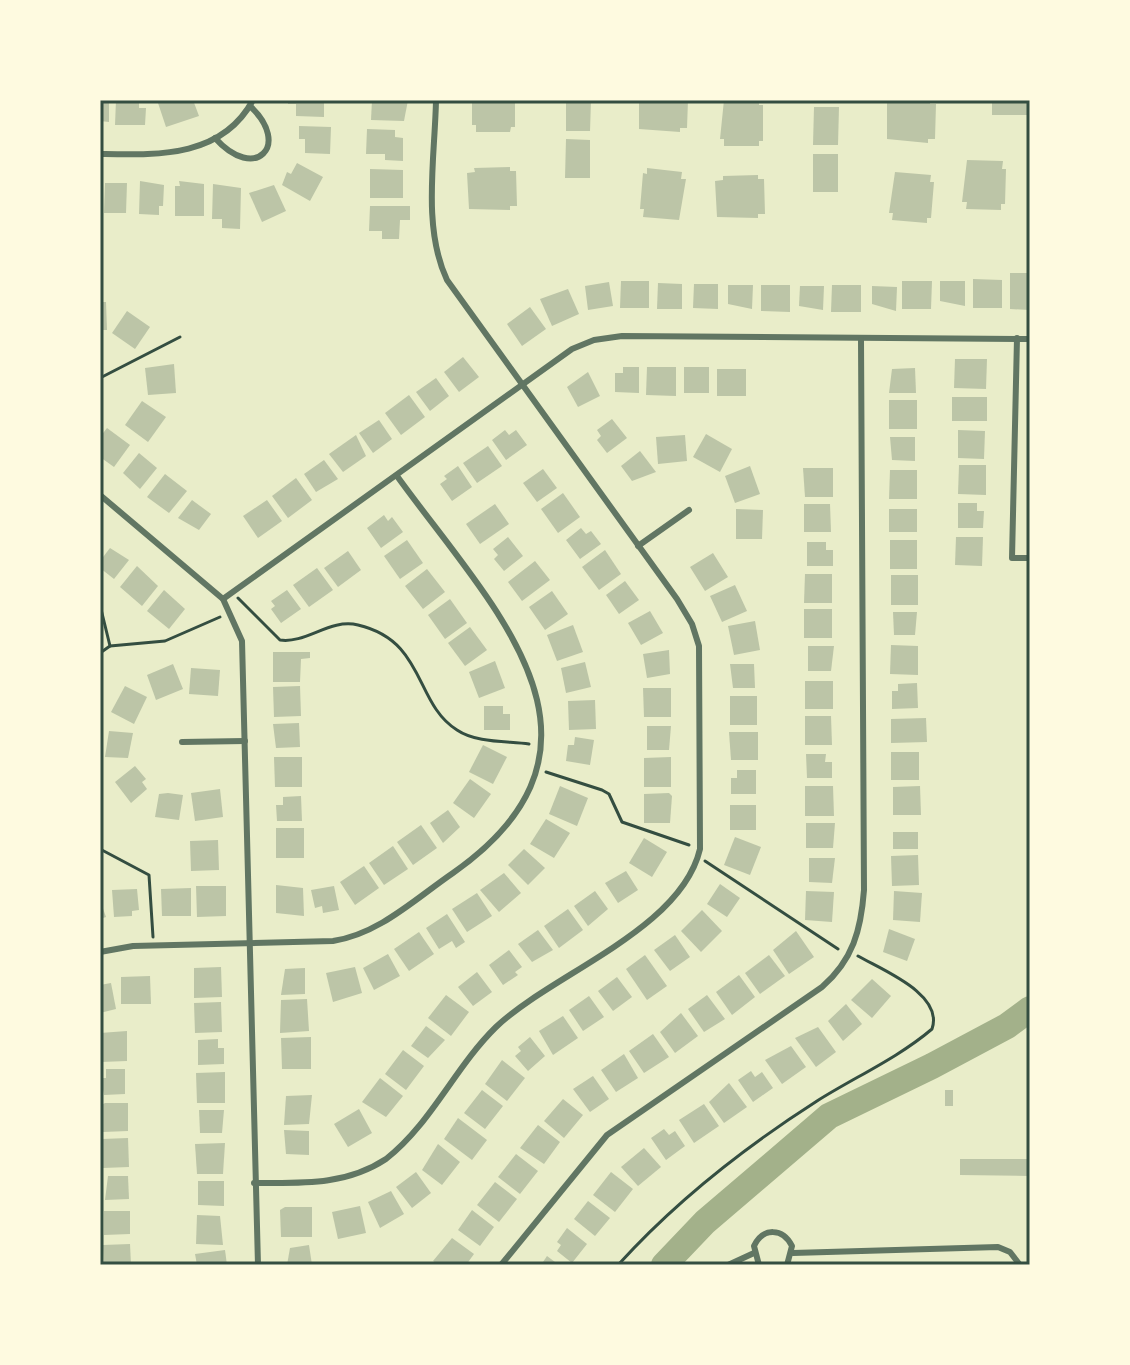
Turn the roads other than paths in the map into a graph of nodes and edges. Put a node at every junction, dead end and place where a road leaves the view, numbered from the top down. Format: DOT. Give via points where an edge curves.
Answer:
graph roads {
  1 [pos="436,100"];
  2 [pos="251,103"];
  3 [pos="215,138"];
  4 [pos="100,154"];
  5 [pos="1017,338"];
  6 [pos="1030,339"];
  7 [pos="861,340"];
  8 [pos="522,385"];
  9 [pos="397,476"];
  10 [pos="100,495"];
  11 [pos="689,510"];
  12 [pos="638,546"];
  13 [pos="1030,558"];
  14 [pos="223,599"];
  15 [pos="245,741"];
  16 [pos="182,742"];
  17 [pos="249,944"];
  18 [pos="100,952"];
  19 [pos="254,1183"];
  20 [pos="754,1253"];
  21 [pos="793,1253"];
  22 [pos="258,1265"];
  23 [pos="501,1265"];
  24 [pos="728,1265"];
  25 [pos="759,1265"];
  26 [pos="787,1265"];
  27 [pos="1020,1265"];
  1 -- 8 [label="street" via="437,257 454,291"];
  2 -- 3 [label="street"];
  2 -- 3 [label="street" via="269,127 264,153 240,159"];
  3 -- 4 [label="street" via="171,154"];
  5 -- 6 [label="street"];
  5 -- 7 [label="street"];
  5 -- 13 [label="street" via="1012,558"];
  7 -- 8 [label="street" via="606,338 577,346"];
  7 -- 23 [label="street" via="861,929 850,954 822,987 607,1135"];
  8 -- 9 [label="street"];
  8 -- 12 [label="street"];
  9 -- 14 [label="street"];
  9 -- 17 [label="street" via="519,645 538,695 540,746 535,769 515,814 487,847 376,927 333,941"];
  10 -- 14 [label="street"];
  11 -- 12 [label="street"];
  12 -- 19 [label="street" via="698,638 699,852 685,885 669,904 499,1024 386,1159 337,1180"];
  14 -- 15 [label="street" via="243,647"];
  15 -- 16 [label="street"];
  15 -- 17 [label="street"];
  17 -- 18 [label="street" via="154,945"];
  17 -- 19 [label="street"];
  19 -- 22 [label="street"];
  20 -- 21 [label="street" via="757,1240 773,1232 785,1236"];
  20 -- 24 [label="street"];
  20 -- 25 [label="street"];
  21 -- 26 [label="street"];
  21 -- 27 [label="street" via="998,1247"];
}
